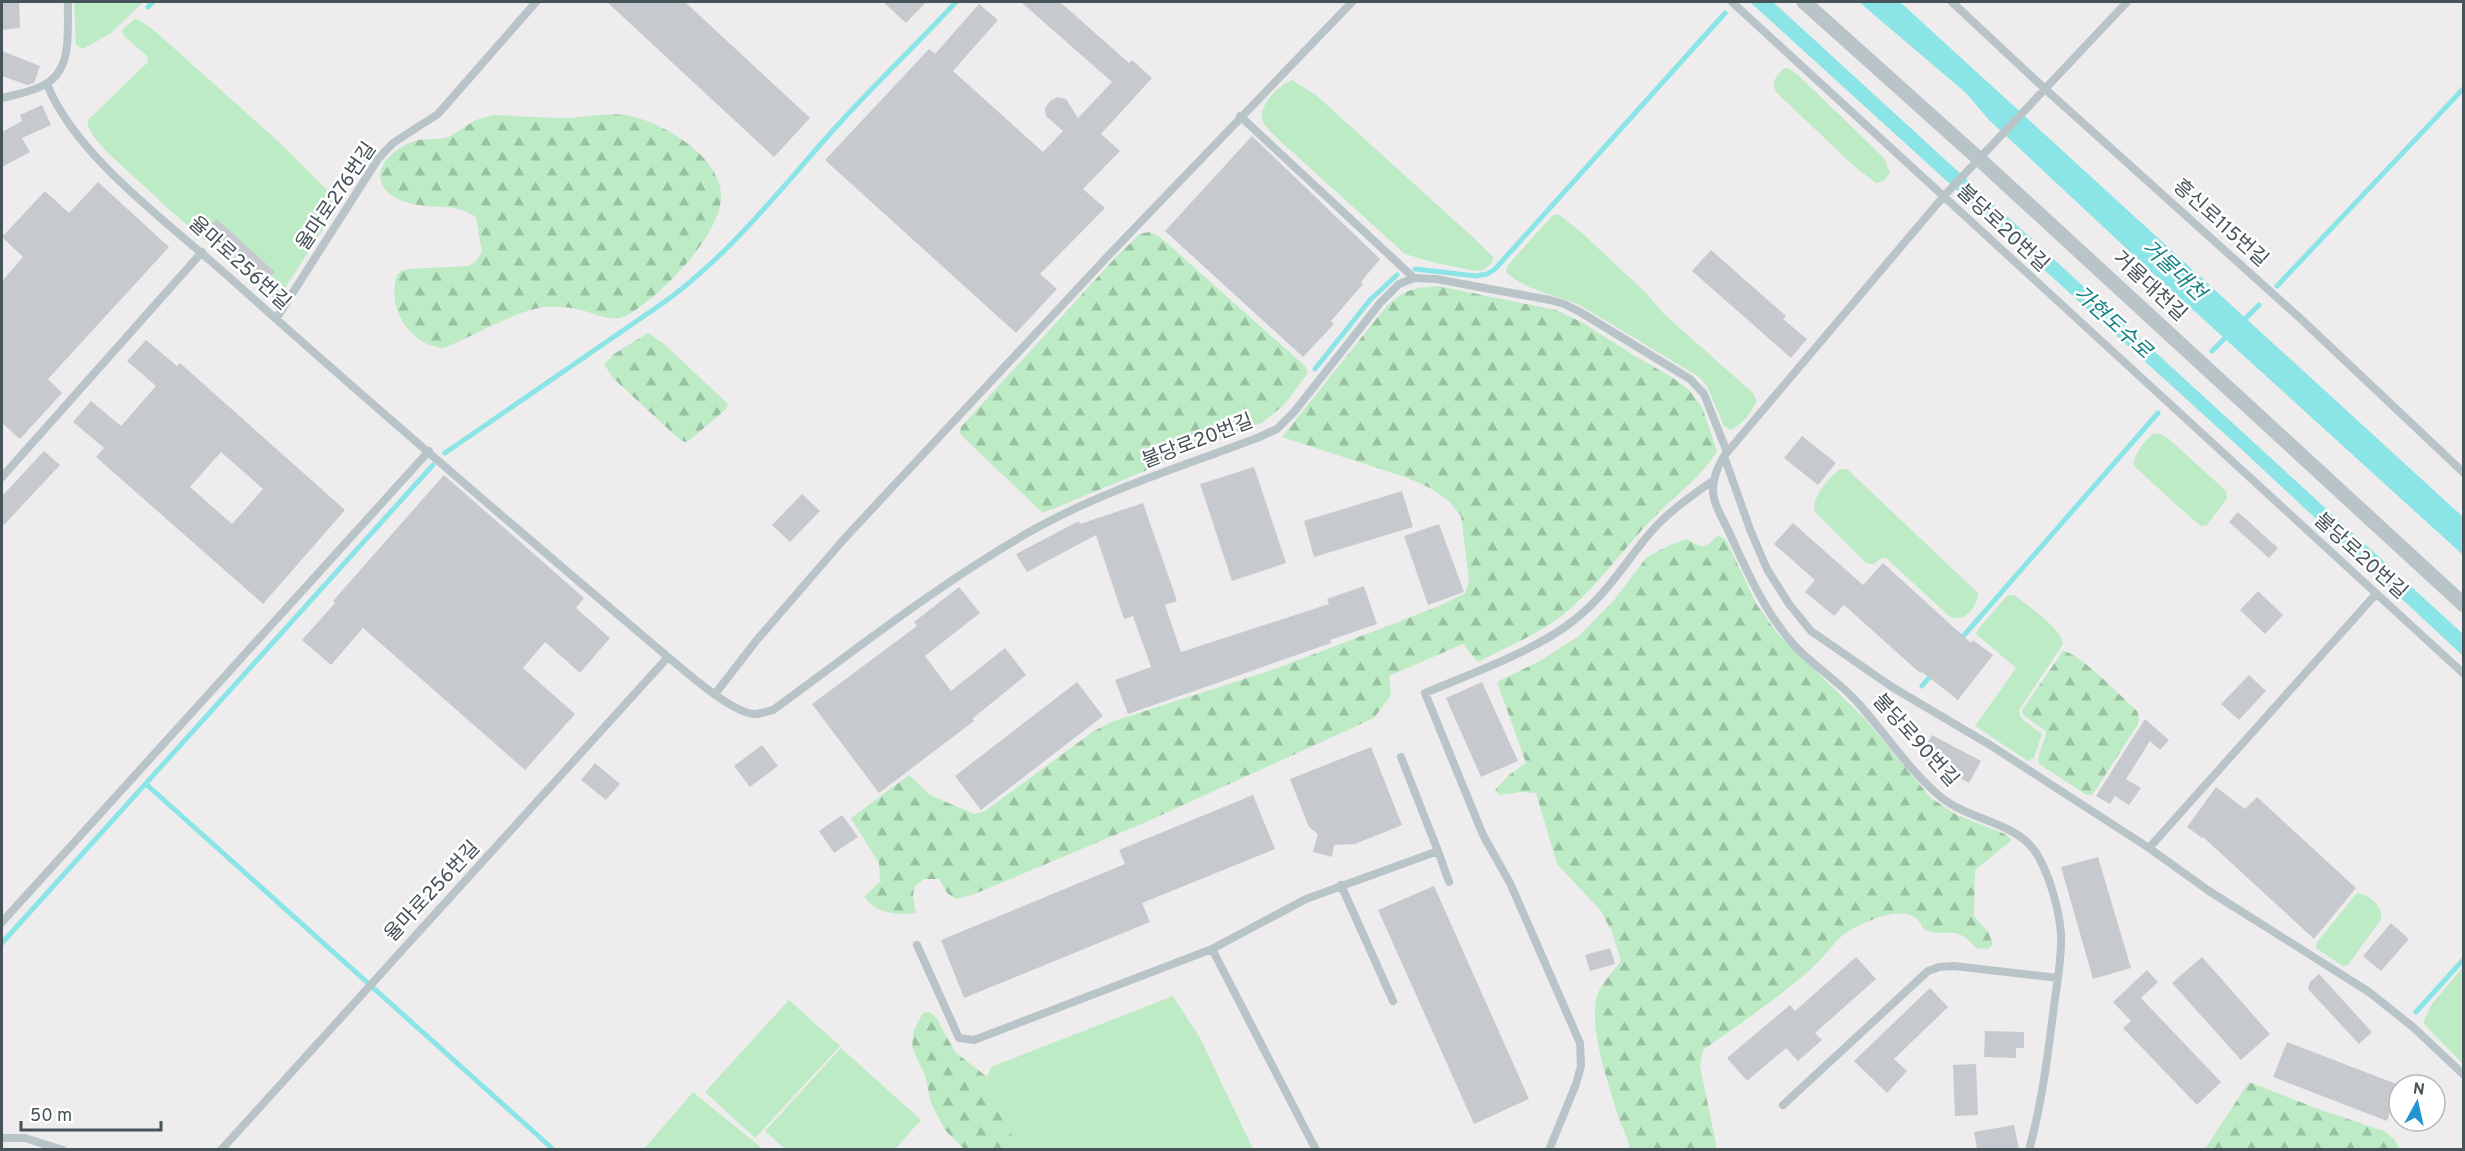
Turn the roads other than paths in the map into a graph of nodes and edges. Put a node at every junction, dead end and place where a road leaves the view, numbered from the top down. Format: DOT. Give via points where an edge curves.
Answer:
graph roads {
  1 [pos="68,2"];
  2 [pos="536,2"];
  3 [pos="1352,2"];
  4 [pos="1732,2"];
  5 [pos="1804,2"];
  6 [pos="1952,2"];
  7 [pos="2127,2"];
  8 [pos="47,84"];
  9 [pos="2041,91"];
  10 [pos="2,98"];
  11 [pos="1240,116"];
  12 [pos="1978,158"];
  13 [pos="1943,196"];
  14 [pos="202,252"];
  15 [pos="1413,278"];
  16 [pos="276,319"];
  17 [pos="429,452"];
  18 [pos="1726,454"];
  19 [pos="2463,472"];
  20 [pos="2,477"];
  21 [pos="1714,480"];
  22 [pos="2376,594"];
  23 [pos="2463,605"];
  24 [pos="668,657"];
  25 [pos="2463,674"];
  26 [pos="715,694"];
  27 [pos="754,714"];
  28 [pos="1401,757"];
  29 [pos="2150,848"];
  30 [pos="1438,851"];
  31 [pos="1449,882"];
  32 [pos="1341,885"];
  33 [pos="2,922"];
  34 [pos="917,945"];
  35 [pos="1212,949"];
  36 [pos="2058,978"];
  37 [pos="1393,1001"];
  38 [pos="2463,1075"];
  39 [pos="1783,1105"];
  40 [pos="2,1138"];
  41 [pos="63,1149"];
  42 [pos="221,1149"];
  43 [pos="1316,1149"];
  44 [pos="1549,1149"];
  45 [pos="2030,1149"];
  1 -- 8 [label="lane" via="67,50 62,69"];
  2 -- 16 [label="lane, 율마로276번길" via="438,114 393,143 378,159"];
  3 -- 11 [label="lane"];
  4 -- 13 [label="lane, 불당로20번길"];
  5 -- 12 [label="street, 거물대천길"];
  6 -- 9 [label="lane, 흥신로115번길"];
  7 -- 9 [label="lane"];
  8 -- 10 [label="lane"];
  8 -- 14 [label="lane, 율마로256번길" via="55,105 79,138"];
  9 -- 12 [label="lane"];
  9 -- 19 [label="lane, 흥신로115번길" via="2301,319"];
  11 -- 15 [label="lane"];
  11 -- 26 [label="lane" via="844,539"];
  12 -- 13 [label="lane"];
  12 -- 23 [label="street, 거물대천길"];
  13 -- 18 [label="lane"];
  13 -- 22 [label="lane, 불당로20번길"];
  14 -- 16 [label="lane, 율마로256번길"];
  14 -- 20 [label="lane"];
  15 -- 18 [label="lane" via="1550,300 1580,312 1690,379 1704,394"];
  15 -- 27 [label="lane, 불당로20번길" via="1399,284 1380,303 1277,429 1131,485 1031,531 886,625 773,710"];
  16 -- 17 [label="lane, 율마로256번길"];
  17 -- 24 [label="lane, 율마로256번길"];
  17 -- 33 [label="lane"];
  18 -- 21 [label="lane"];
  18 -- 29 [label="lane" via="1767,569 1811,631 1892,687"];
  21 -- 36 [label="lane, 불당로90번길" via="1717,507 1751,584 1797,648 1857,701 1944,799 1960,810 2011,831 2037,854 2061,933"];
  21 -- 44 [label="lane" via="1677,506 1572,622 1526,649 1425,693 1483,835 1509,883 1580,1043 1581,1066 1576,1084"];
  22 -- 25 [label="lane, 불당로20번길"];
  22 -- 29 [label="lane"];
  24 -- 26 [label="lane, 율마로256번길"];
  24 -- 42 [label="lane, 율마로256번길"];
  26 -- 27 [label="lane, 율마로256번길"];
  28 -- 30 [label="lane"];
  29 -- 38 [label="lane" via="2209,891 2369,992 2414,1027"];
  30 -- 31 [label="lane"];
  30 -- 32 [label="lane"];
  32 -- 35 [label="lane" via="1306,899"];
  32 -- 37 [label="lane"];
  34 -- 35 [label="lane" via="959,1038 974,1040"];
  35 -- 43 [label="lane"];
  36 -- 39 [label="lane" via="1954,966 1928,971"];
  36 -- 45 [label="lane, 불당로90번길"];
  40 -- 41 [label="lane" via="25,1138"];
}
